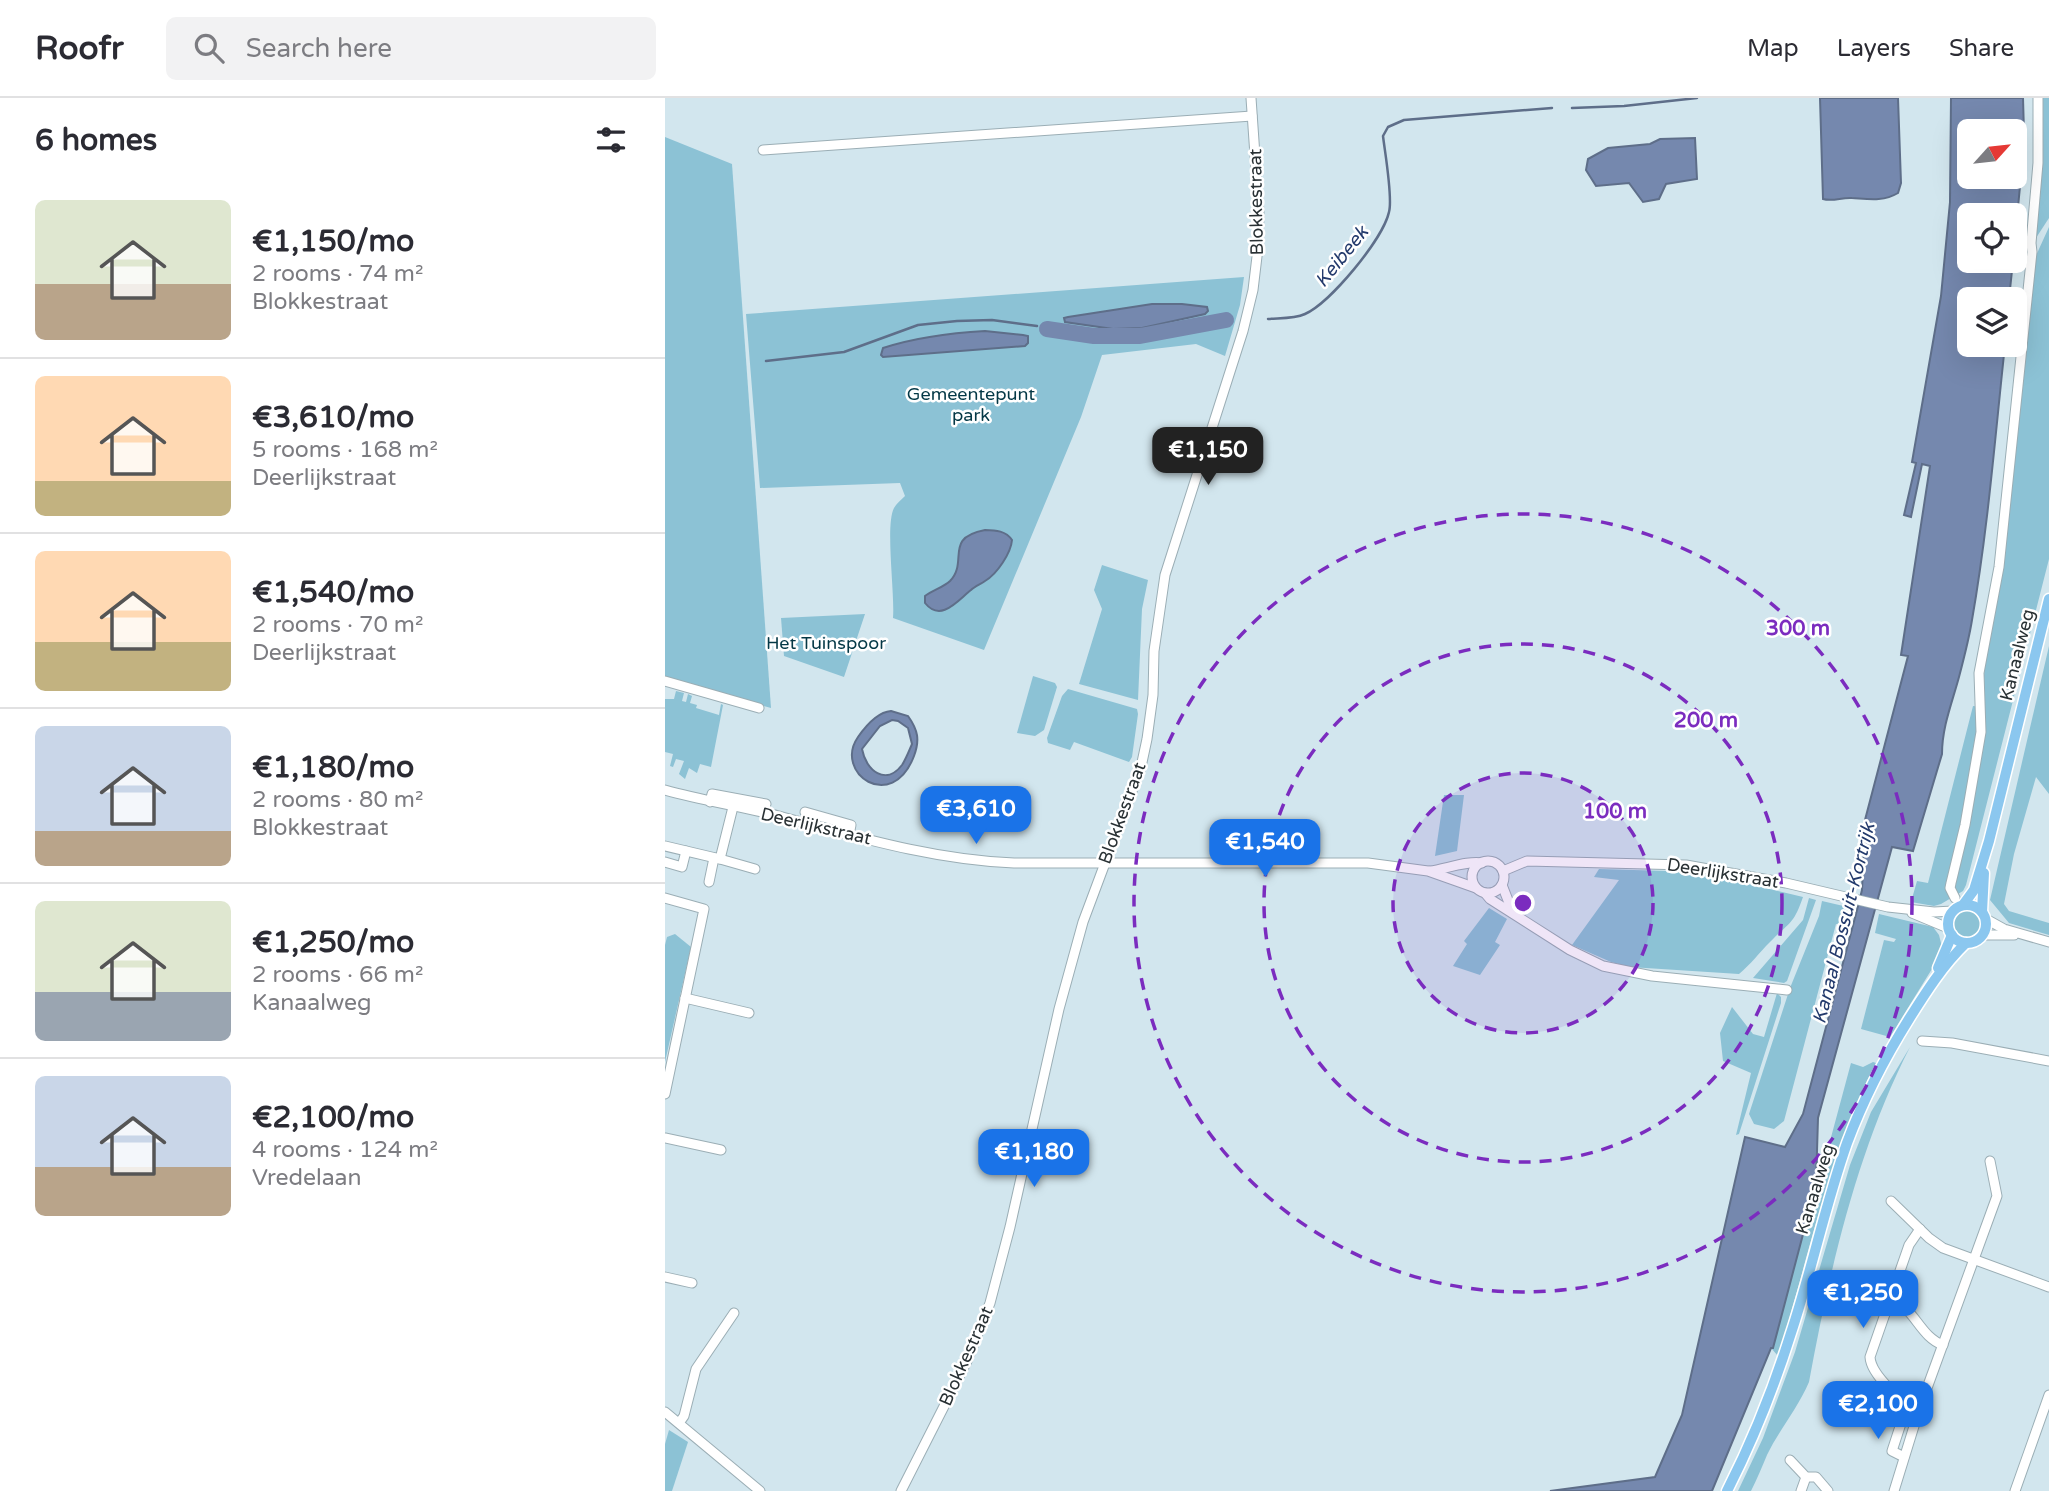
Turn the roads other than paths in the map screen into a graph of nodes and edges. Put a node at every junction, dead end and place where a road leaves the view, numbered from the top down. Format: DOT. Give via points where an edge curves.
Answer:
graph roads {
  1 [pos="1251,98"];
  2 [pos="2038,98"];
  3 [pos="1252,116"];
  4 [pos="763,150"];
  5 [pos="2049,599"];
  6 [pos="665,681"];
  7 [pos="759,708"];
  8 [pos="665,790"];
  9 [pos="710,802"];
  10 [pos="766,804"];
  11 [pos="733,807"];
  12 [pos="805,812"];
  13 [pos="849,835"];
  14 [pos="1989,841"];
  15 [pos="665,846"];
  16 [pos="686,851"];
  17 [pos="717,859"];
  18 [pos="665,862"];
  19 [pos="1104,863"];
  20 [pos="1482,863"];
  21 [pos="755,869"];
  22 [pos="1428,871"];
  23 [pos="1503,871"];
  24 [pos="709,881"];
  25 [pos="1502,885"];
  26 [pos="1481,891"];
  27 [pos="665,898"];
  28 [pos="1957,905"];
  29 [pos="1901,909"];
  30 [pos="1514,914"];
  31 [pos="1984,916"];
  32 [pos="1950,931"];
  33 [pos="1983,935"];
  34 [pos="2022,935"];
  35 [pos="2049,942"];
  36 [pos="1966,943"];
  37 [pos="1929,986"];
  38 [pos="1787,990"];
  39 [pos="685,998"];
  40 [pos="749,1013"];
  41 [pos="1922,1041"];
  42 [pos="2049,1061"];
  43 [pos="665,1094"];
  44 [pos="665,1138"];
  45 [pos="721,1150"];
  46 [pos="1990,1161"];
  47 [pos="1891,1201"];
  48 [pos="1920,1229"];
  49 [pos="1975,1259"];
  50 [pos="665,1277"];
  51 [pos="691,1283"];
  52 [pos="2049,1287"];
  53 [pos="1891,1299"];
  54 [pos="734,1313"];
  55 [pos="1943,1345"];
  56 [pos="2049,1395"];
  57 [pos="1906,1405"];
  58 [pos="1919,1410"];
  59 [pos="665,1412"];
  60 [pos="679,1423"];
  61 [pos="1904,1457"];
  62 [pos="1790,1460"];
  63 [pos="1805,1477"];
  64 [pos="759,1491"];
  65 [pos="901,1491"];
  66 [pos="1727,1491"];
  67 [pos="1801,1491"];
  68 [pos="1828,1491"];
  69 [pos="1895,1491"];
  70 [pos="2015,1491"];
  1 -- 3 [label="street, Blokkestraat"];
  2 -- 28 [label="street" via="2032,253 2013,450 2000,567 1979,673 1981,732 1950,888"];
  3 -- 4 [label="street"];
  3 -- 19 [label="street, Blokkestraat" via="1258,248 1251,300 1165,575 1147,740"];
  5 -- 14 [label="main road, Kanaalweg"];
  6 -- 7 [label="street"];
  8 -- 9 [label="street, Deerlijkstraat"];
  9 -- 10 [label="street" via="712,794"];
  9 -- 11 [label="street, Deerlijkstraat"];
  11 -- 13 [label="street, Deerlijkstraat"];
  11 -- 17 [label="street"];
  12 -- 13 [label="street" via="851,825"];
  13 -- 19 [label="street, Deerlijkstraat" via="970,860"];
  14 -- 28 [label="main road, Kanaalweg" via="1973,890"];
  14 -- 31 [label="main road, Kanaalweg" via="1982,891"];
  15 -- 16 [label="street"];
  16 -- 17 [label="street"];
  16 -- 18 [label="street" via="682,866"];
  17 -- 21 [label="street"];
  17 -- 24 [label="street"];
  19 -- 22 [label="street, Deerlijkstraat" via="1368,863"];
  19 -- 65 [label="street, Blokkestraat" via="1059,1009 991,1303 967,1362"];
  20 -- 22 [label="street, Deerlijkstraat"];
  20 -- 23 [label="street" via="1496,863"];
  20 -- 26 [label="street" via="1472,874"];
  22 -- 26 [label="street, Deerlijkstraat"];
  23 -- 25 [label="street"];
  23 -- 29 [label="street, Deerlijkstraat" via="1527,861 1655,862 1786,883"];
  25 -- 26 [label="street" via="1495,892"];
  25 -- 30 [label="street"];
  26 -- 30 [label="street, Deerlijkstraat"];
  27 -- 39 [label="street" via="704,909"];
  28 -- 29 [label="street, Deerlijkstraat" via="1934,912"];
  28 -- 31 [label="main road" via="1972,905"];
  28 -- 32 [label="main road" via="1949,917"];
  29 -- 32 [label="street, Deerlijkstraat"];
  30 -- 38 [label="street, Deerlijkstraat" via="1603,966 1652,976"];
  31 -- 33 [label="main road"];
  31 -- 34 [label="street" via="1995,926"];
  32 -- 36 [label="main road"];
  32 -- 37 [label="main road, Kanaalweg"];
  33 -- 34 [label="street"];
  33 -- 36 [label="main road"];
  34 -- 35 [label="street"];
  36 -- 37 [label="main road, Kanaalweg"];
  37 -- 66 [label="main road, Kanaalweg" via="1881,1065 1859,1113 1776,1377"];
  39 -- 40 [label="street"];
  39 -- 43 [label="street"];
  41 -- 42 [label="street"];
  44 -- 45 [label="street"];
  46 -- 49 [label="street" via="1997,1196"];
  47 -- 48 [label="street"];
  48 -- 49 [label="street" via="1943,1248"];
  48 -- 53 [label="street" via="1909,1245"];
  49 -- 52 [label="street"];
  49 -- 55 [label="street"];
  50 -- 51 [label="street"];
  53 -- 55 [label="street" via="1902,1303 1934,1342"];
  53 -- 57 [label="street" via="1870,1362"];
  54 -- 60 [label="street" via="696,1369"];
  55 -- 58 [label="street"];
  56 -- 70 [label="street"];
  57 -- 58 [label="street"];
  57 -- 61 [label="street" via="1892,1451"];
  58 -- 61 [label="street"];
  59 -- 60 [label="street"];
  60 -- 64 [label="street"];
  61 -- 69 [label="street"];
  62 -- 63 [label="street"];
  63 -- 67 [label="street"];
  63 -- 68 [label="street" via="1816,1478"];
}
